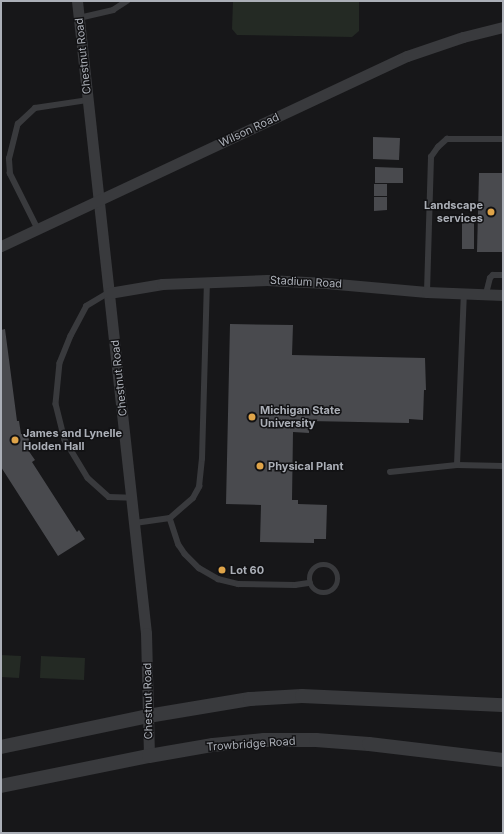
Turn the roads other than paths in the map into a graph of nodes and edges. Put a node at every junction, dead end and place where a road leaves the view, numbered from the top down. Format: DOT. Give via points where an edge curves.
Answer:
graph roads {
  1 [pos="77,1"];
  2 [pos="127,1"];
  3 [pos="79,18"];
  4 [pos="503,27"];
  5 [pos="88,100"];
  6 [pos="503,139"];
  7 [pos="100,200"];
  8 [pos="38,230"];
  9 [pos="1,246"];
  10 [pos="503,275"];
  11 [pos="207,282"];
  12 [pos="427,292"];
  13 [pos="109,293"];
  14 [pos="464,294"];
  15 [pos="486,295"];
  16 [pos="503,295"];
  17 [pos="457,465"];
  18 [pos="503,466"];
  19 [pos="390,472"];
  20 [pos="132,498"];
  21 [pos="170,518"];
  22 [pos="135,523"];
  23 [pos="310,583"];
  24 [pos="503,705"];
  25 [pos="148,716"];
  26 [pos="1,747"];
  27 [pos="149,756"];
  28 [pos="503,760"];
  29 [pos="1,786"];
  1 -- 3 [label="street, Chestnut Road"];
  2 -- 3 [label="lane" via="113,10"];
  3 -- 5 [label="street, Chestnut Road"];
  4 -- 7 [label="street, Wilson Road" via="407,56"];
  5 -- 7 [label="street, Chestnut Road"];
  5 -- 8 [label="lane" via="35,108 18,124 9,159 10,174"];
  6 -- 12 [label="lane" via="447,139 431,157"];
  7 -- 8 [label="street, Wilson Road"];
  7 -- 13 [label="street, Chestnut Road"];
  8 -- 9 [label="street, Wilson Road"];
  10 -- 15 [label="lane" via="493,275 490,278"];
  11 -- 12 [label="street, Stadium Road" via="267,280"];
  11 -- 13 [label="street, Stadium Road" via="132,287"];
  11 -- 21 [label="lane" via="201,477 193,498"];
  12 -- 14 [label="street, Stadium Road"];
  13 -- 20 [label="street, Chestnut Road"];
  13 -- 20 [label="lane" via="87,306 71,336 60,363 56,404 65,440 88,478 109,497"];
  14 -- 15 [label="street, Stadium Road"];
  14 -- 17 [label="lane"];
  15 -- 16 [label="street, Stadium Road"];
  17 -- 18 [label="lane"];
  17 -- 19 [label="lane"];
  20 -- 22 [label="street, Chestnut Road"];
  21 -- 22 [label="lane"];
  21 -- 23 [label="lane" via="179,545 185,554 199,568 218,578 238,584 295,586"];
  22 -- 25 [label="street, Chestnut Road" via="146,633"];
  23 -- 23 [label="lane" via="316,590 329,592 338,582 337,572 330,566 316,567 310,574"];
  24 -- 25 [label="street" via="302,696 250,699"];
  25 -- 26 [label="street"];
  25 -- 27 [label="street, Chestnut Road"];
  27 -- 28 [label="street, Trowbridge Road" via="242,742 316,740"];
  27 -- 29 [label="street, Trowbridge Road"];
}
